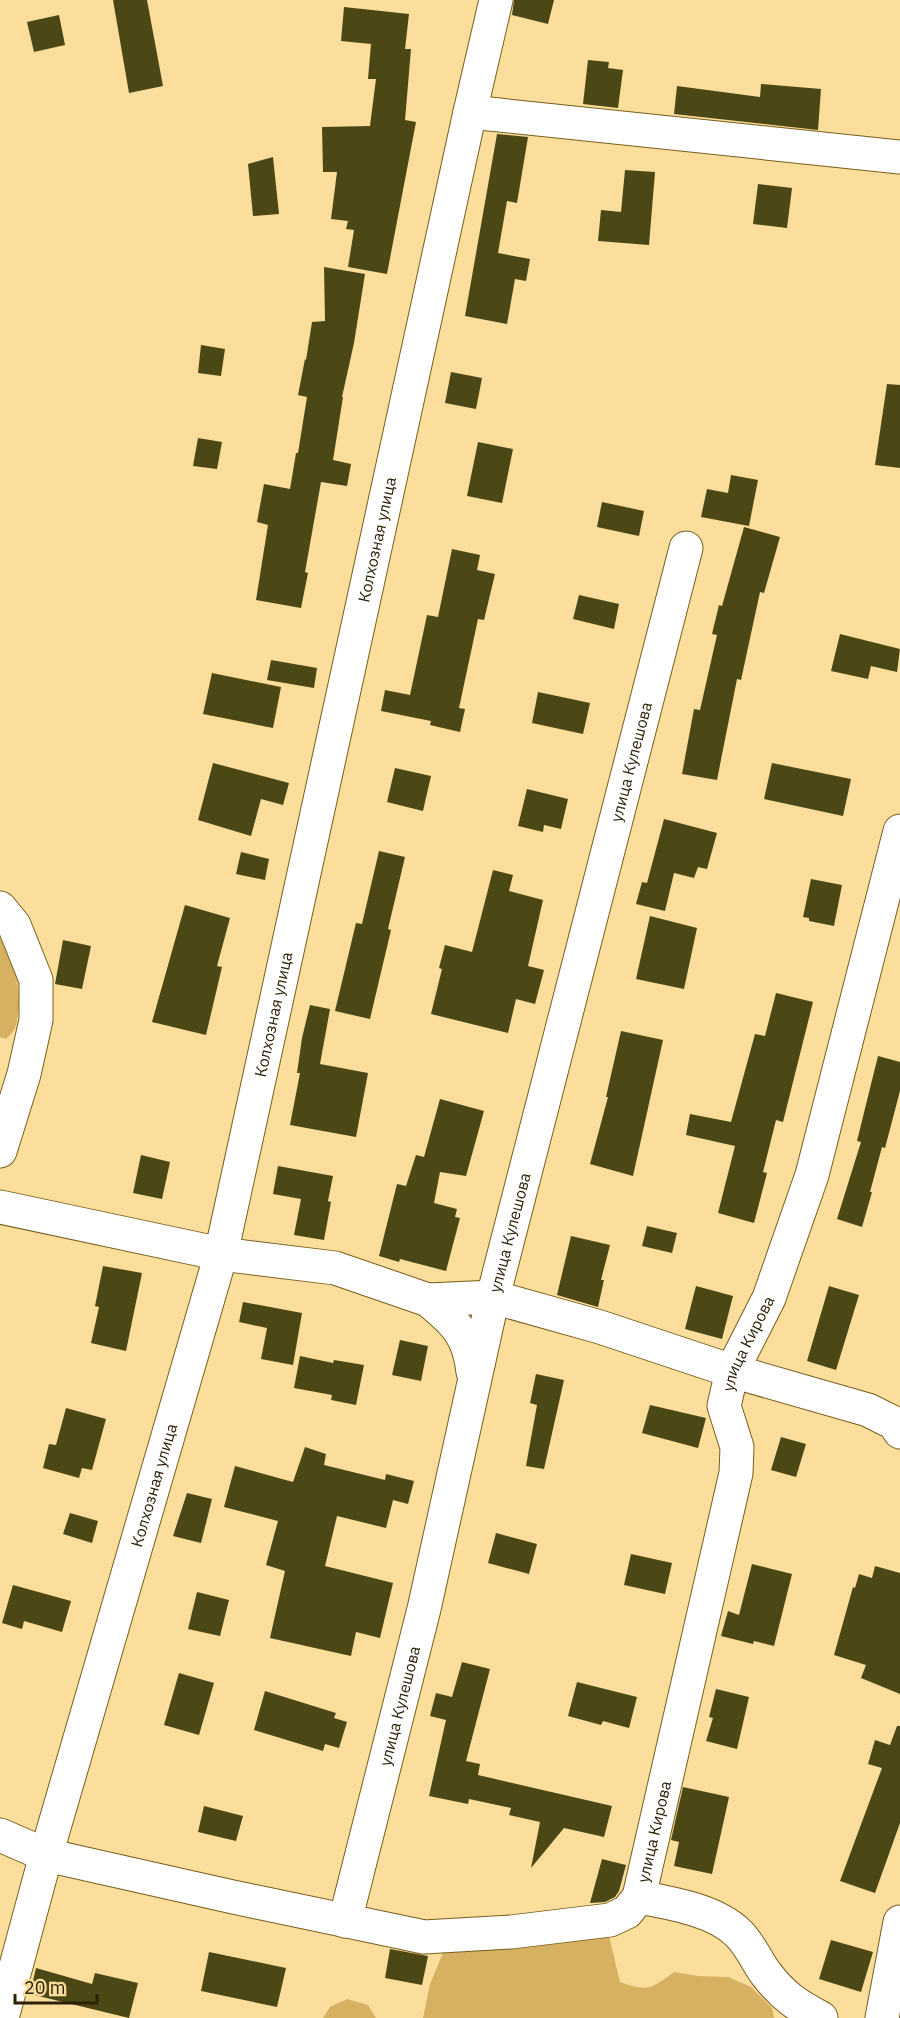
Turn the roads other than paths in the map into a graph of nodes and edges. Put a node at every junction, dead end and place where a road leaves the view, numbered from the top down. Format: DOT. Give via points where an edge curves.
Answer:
graph roads {
  1 [pos="496,0"];
  2 [pos="470,112"];
  3 [pos="900,157"];
  4 [pos="686,548"];
  5 [pos="900,831"];
  6 [pos="0,908"];
  7 [pos="0,1151"];
  8 [pos="0,1207"];
  9 [pos="221,1254"];
  10 [pos="493,1297"];
  11 [pos="428,1300"];
  12 [pos="732,1371"];
  13 [pos="474,1377"];
  14 [pos="900,1432"];
  15 [pos="0,1835"];
  16 [pos="46,1854"];
  17 [pos="639,1897"];
  18 [pos="345,1921"];
  19 [pos="900,1922"];
  20 [pos="2,2018"];
  21 [pos="821,2018"];
  22 [pos="882,2018"];
  1 -- 2 [label="street, Колхозная улица"];
  2 -- 3 [label="street"];
  2 -- 9 [label="street, Колхозная улица"];
  4 -- 10 [label="street, улица Кулешова"];
  5 -- 12 [label="street, улица Кирова" via="812,1175 769,1298"];
  6 -- 7 [label="street" via="14,925 36,980 36,1020"];
  8 -- 9 [label="street"];
  9 -- 11 [label="street" via="335,1268"];
  9 -- 16 [label="street, Колхозная улица"];
  10 -- 11 [label="street"];
  10 -- 12 [label="street"];
  10 -- 13 [label="street, улица Кулешова"];
  11 -- 13 [label="street" via="454,1322 466,1339"];
  12 -- 14 [label="street" via="868,1410 894,1423"];
  12 -- 17 [label="street, улица Кирова" via="724,1406 737,1448 736,1473"];
  13 -- 18 [label="street, улица Кулешова" via="424,1609"];
  15 -- 16 [label="street"];
  16 -- 18 [label="street"];
  16 -- 20 [label="street, Колхозная улица"];
  17 -- 18 [label="street" via="627,1912 610,1920 511,1932 424,1937"];
  17 -- 21 [label="street" via="722,1920 739,1934 790,2001"];
  19 -- 22 [label="street"];
}
